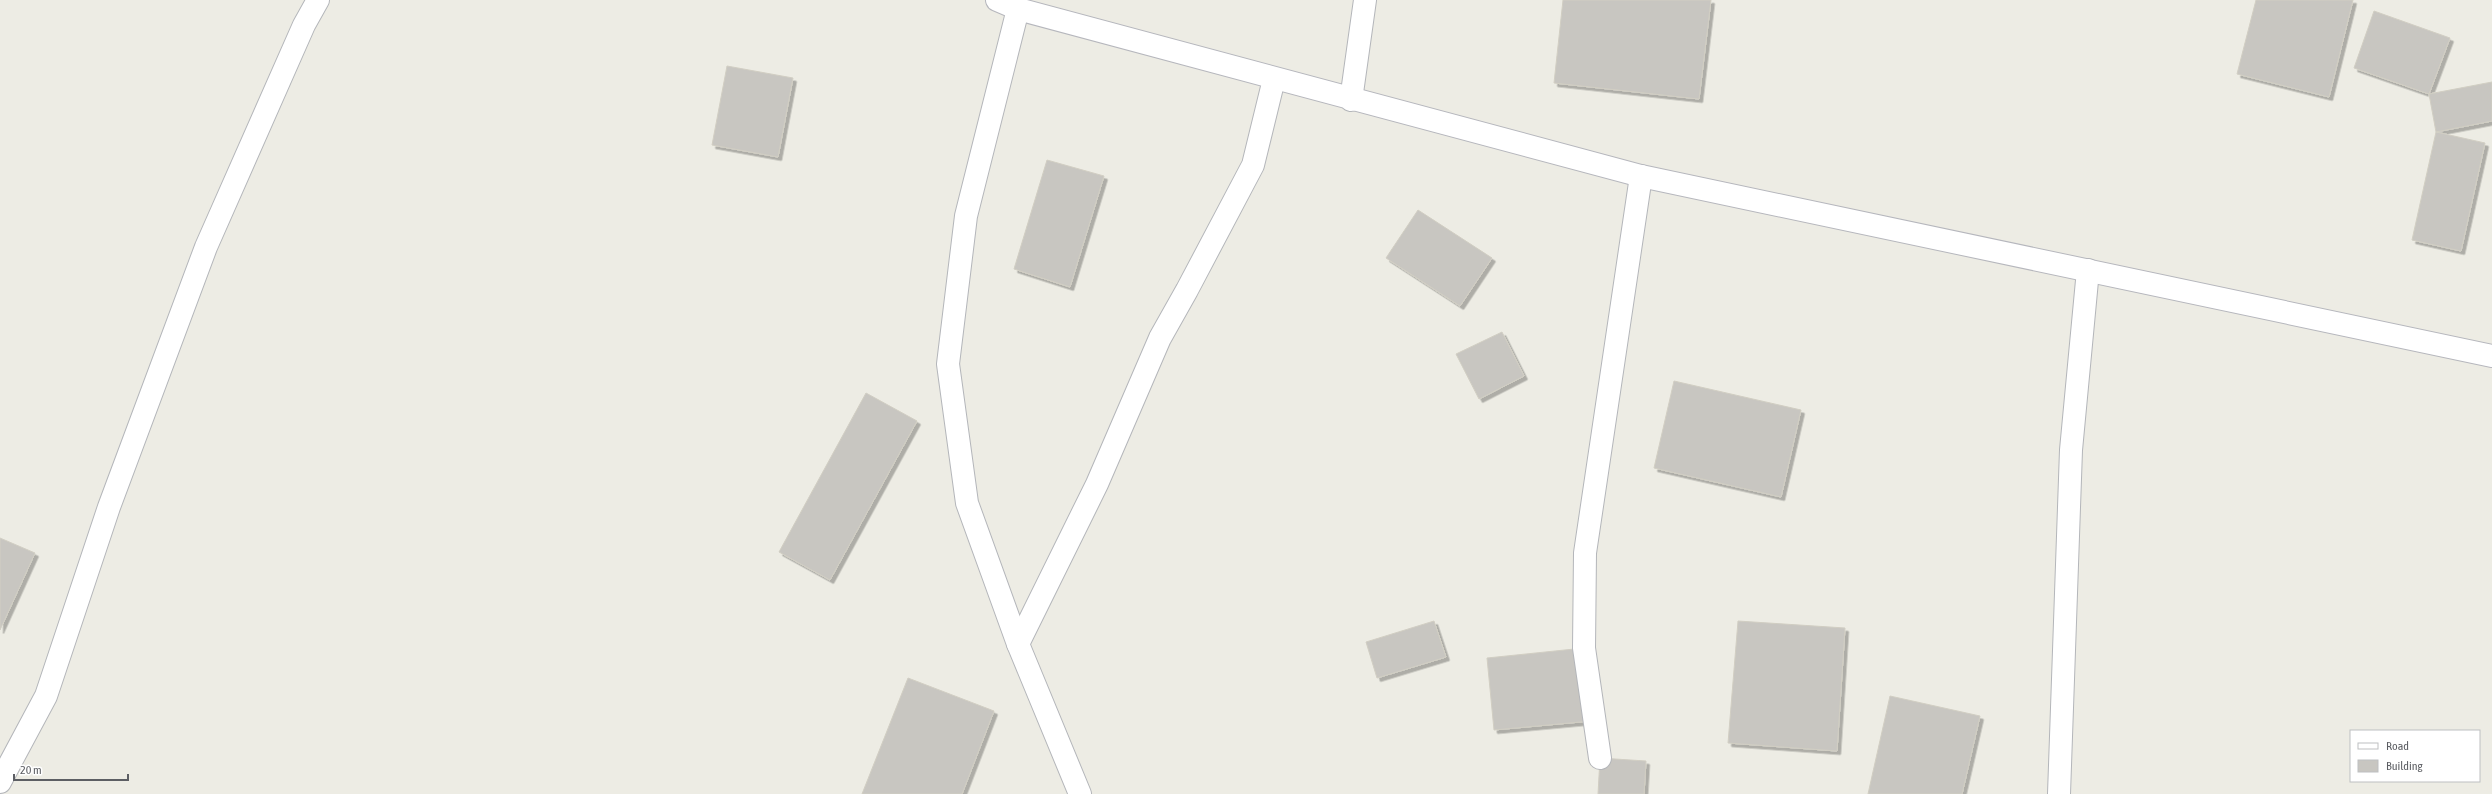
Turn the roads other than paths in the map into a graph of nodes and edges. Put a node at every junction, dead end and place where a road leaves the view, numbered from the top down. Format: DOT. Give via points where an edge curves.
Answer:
graph roads {
  1 [pos="318,0"];
  2 [pos="997,0"];
  3 [pos="1365,0"];
  4 [pos="1018,9"];
  5 [pos="1274,79"];
  6 [pos="1351,100"];
  7 [pos="1641,176"];
  8 [pos="2088,270"];
  9 [pos="2492,356"];
  10 [pos="1018,644"];
  11 [pos="1600,758"];
  12 [pos="0,782"];
  13 [pos="1076,789"];
  14 [pos="2059,794"];
  1 -- 12 [label="street" via="304,25 206,247 109,507 46,696"];
  2 -- 4 [label="street"];
  3 -- 6 [label="street"];
  4 -- 5 [label="street"];
  4 -- 10 [label="street" via="966,216 948,364 967,503"];
  5 -- 6 [label="street"];
  5 -- 10 [label="street" via="1253,165 1160,338 1097,484"];
  6 -- 7 [label="street"];
  7 -- 8 [label="street"];
  7 -- 11 [label="street" via="1584,553 1584,648"];
  8 -- 9 [label="street"];
  8 -- 14 [label="street" via="2071,450"];
  10 -- 13 [label="street"];
}
